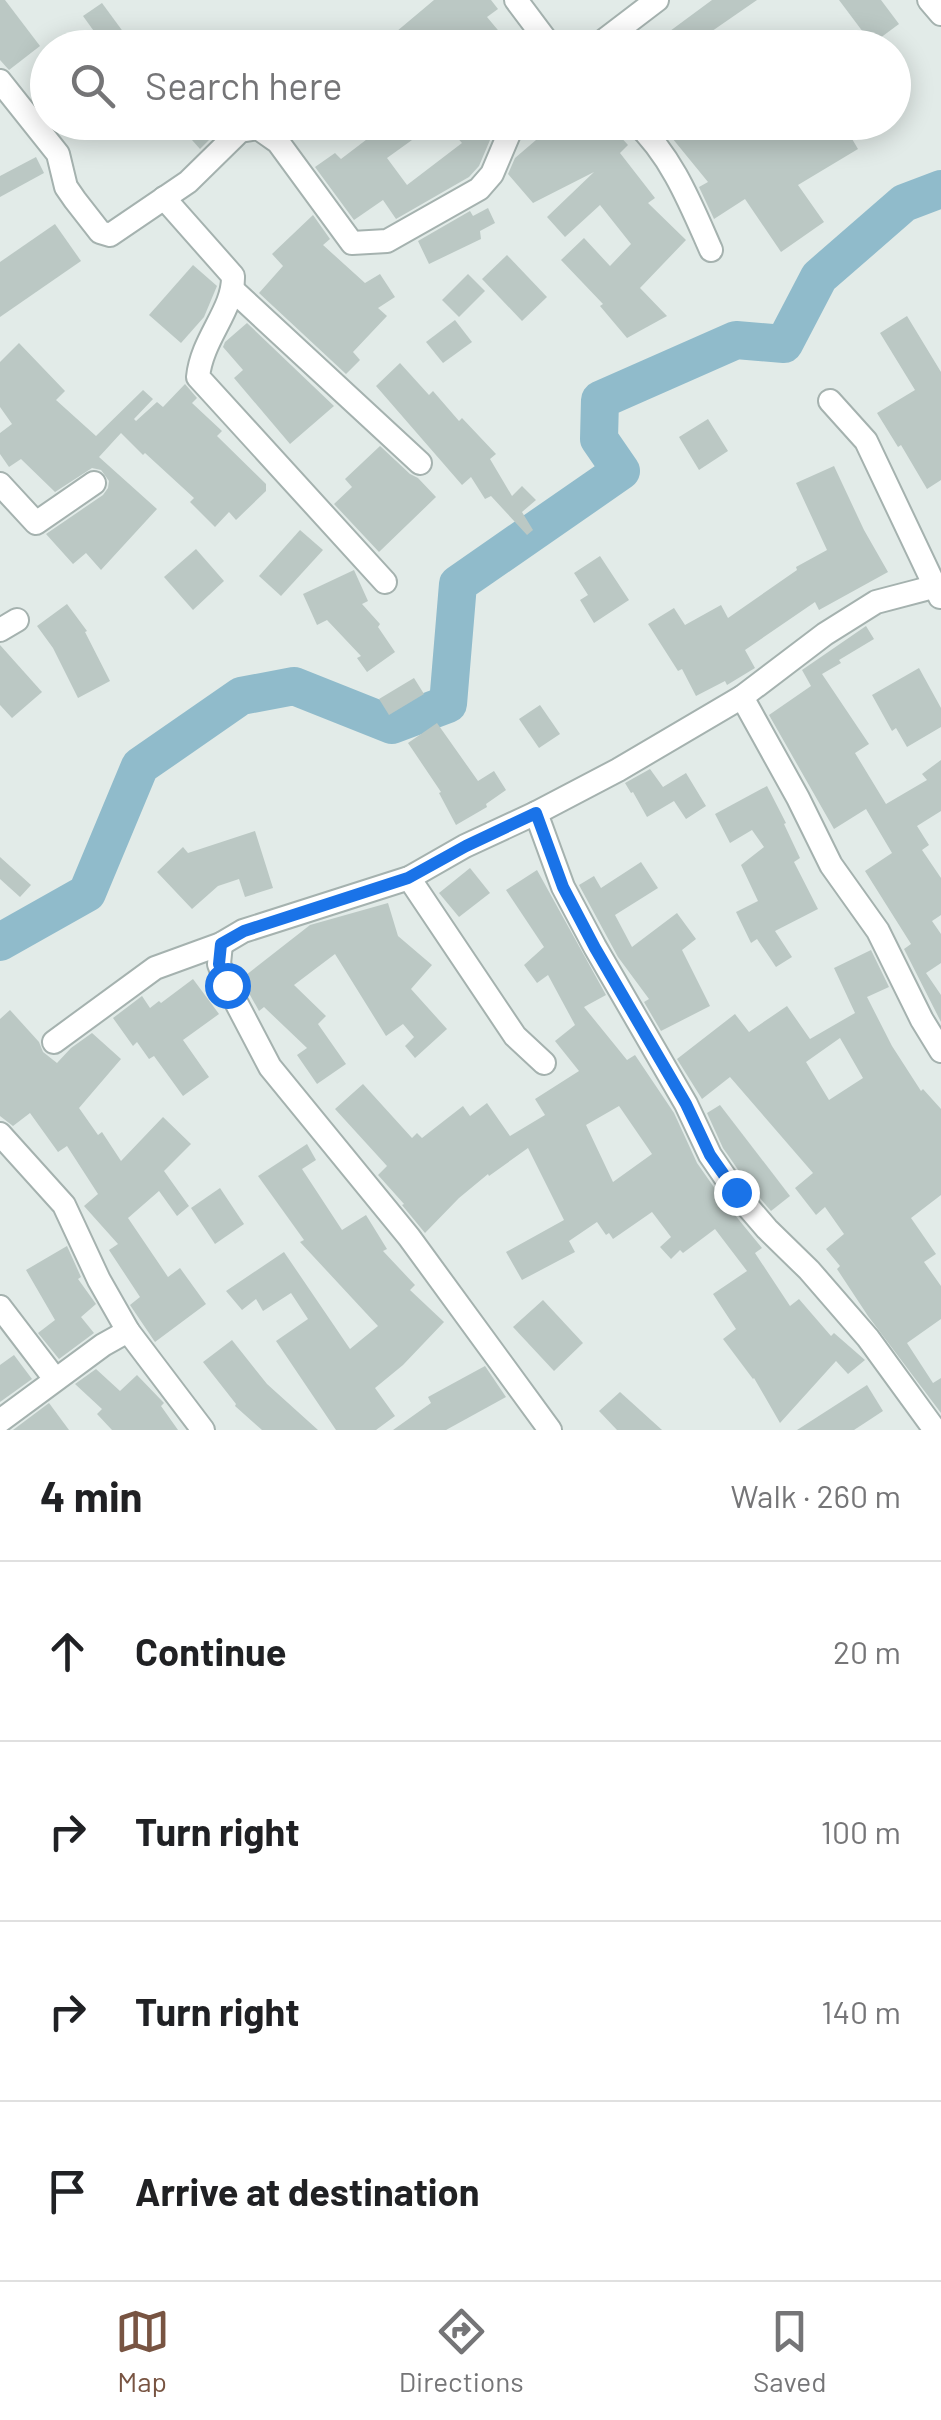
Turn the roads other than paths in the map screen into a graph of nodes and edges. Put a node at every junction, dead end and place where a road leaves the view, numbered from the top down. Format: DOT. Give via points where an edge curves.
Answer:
graph roads {
  1 [pos="516,0"];
  2 [pos="657,0"];
  3 [pos="929,0"];
  4 [pos="941,14"];
  5 [pos="538,30"];
  6 [pos="618,30"];
  7 [pos="0,82"];
  8 [pos="30,119"];
  9 [pos="47,140"];
  10 [pos="232,140"];
  11 [pos="275,140"];
  12 [pos="506,140"];
  13 [pos="654,140"];
  14 [pos="164,198"];
  15 [pos="710,250"];
  16 [pos="234,290"];
  17 [pos="830,401"];
  18 [pos="420,463"];
  19 [pos="94,483"];
  20 [pos="0,484"];
  21 [pos="385,582"];
  22 [pos="938,589"];
  23 [pos="742,697"];
  24 [pos="536,813"];
  25 [pos="408,878"];
  26 [pos="221,944"];
  27 [pos="54,1042"];
  28 [pos="941,1051"];
  29 [pos="544,1063"];
  30 [pos="0,1134"];
  31 [pos="0,1307"];
  32 [pos="128,1331"];
  33 [pos="55,1379"];
  34 [pos="0,1421"];
  35 [pos="203,1430"];
  36 [pos="550,1430"];
  37 [pos="935,1430"];
  1 -- 5 [label="street"];
  2 -- 6 [label="street"];
  3 -- 4 [label="street"];
  7 -- 8 [label="street"];
  9 -- 14 [label="street" via="58,154 66,187 100,232 110,235"];
  10 -- 14 [label="street"];
  11 -- 12 [label="street" via="352,243 386,241 479,189"];
  13 -- 15 [label="street"];
  14 -- 16 [label="street" via="233,276"];
  16 -- 18 [label="street"];
  16 -- 21 [label="street" via="200,358 198,377"];
  17 -- 22 [label="street" via="866,441"];
  19 -- 20 [label="street" via="36,523"];
  22 -- 23 [label="street" via="876,602"];
  23 -- 24 [label="street"];
  23 -- 28 [label="street"];
  24 -- 25 [label="street"];
  24 -- 37 [label="street" via="563,887 710,1155 868,1338"];
  25 -- 26 [label="street"];
  25 -- 29 [label="street" via="515,1036"];
  26 -- 27 [label="street" via="156,968"];
  26 -- 36 [label="street" via="223,975 270,1067 409,1237"];
  30 -- 32 [label="street" via="64,1205"];
  31 -- 33 [label="street"];
  32 -- 33 [label="street"];
  32 -- 35 [label="street"];
  33 -- 34 [label="street"];
}
